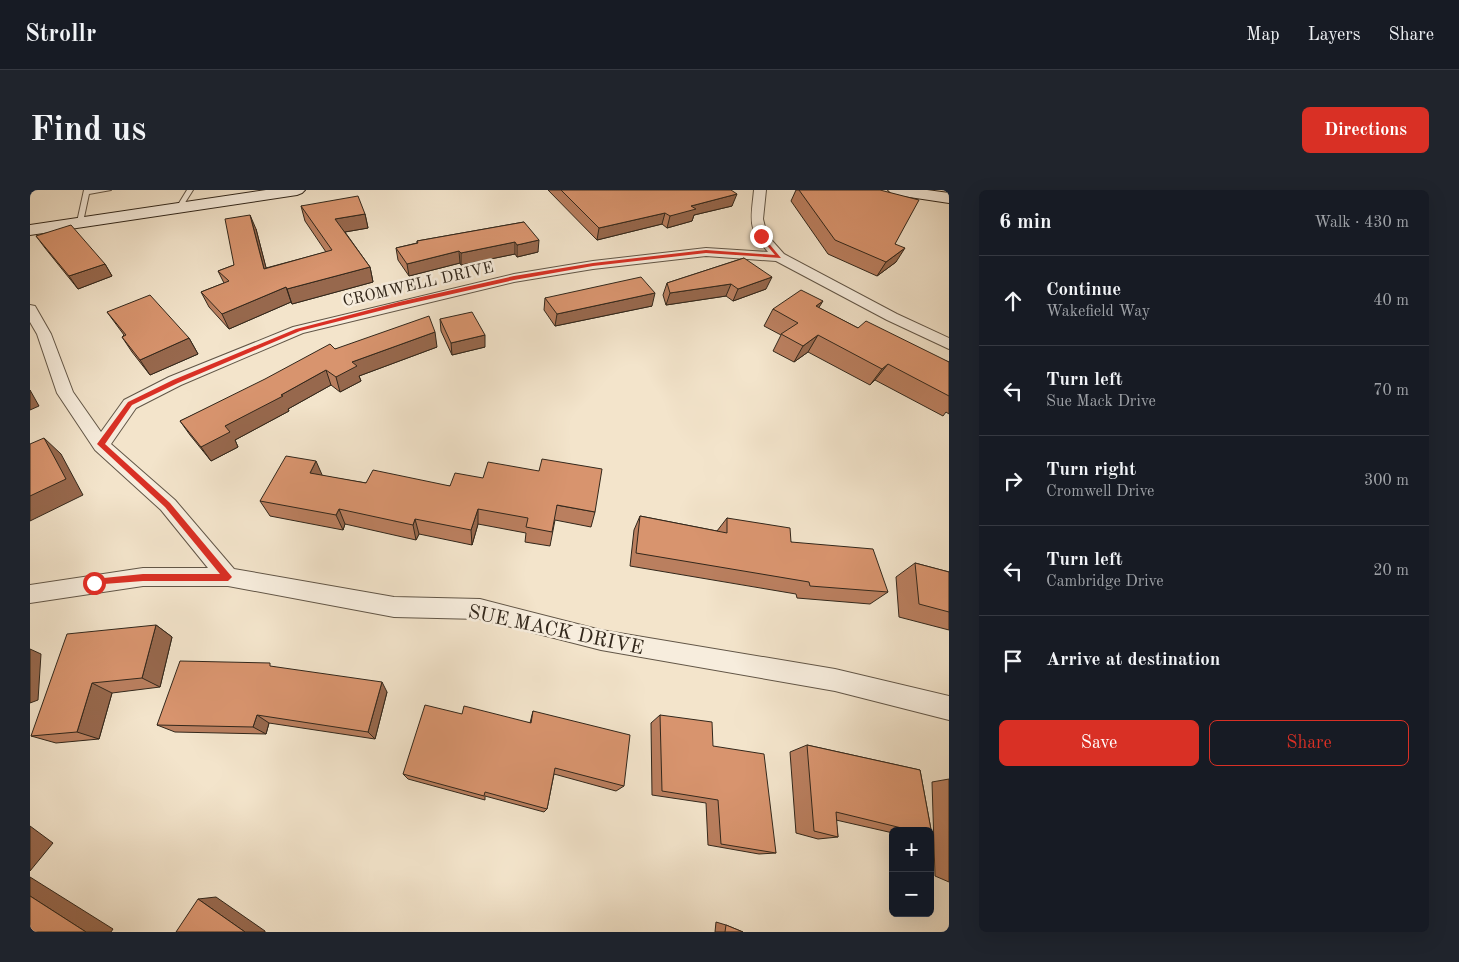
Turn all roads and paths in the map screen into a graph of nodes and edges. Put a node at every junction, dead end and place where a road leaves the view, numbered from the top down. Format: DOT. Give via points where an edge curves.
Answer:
graph roads {
  1 [pos="108,190"];
  2 [pos="190,190"];
  3 [pos="297,190"];
  4 [pos="760,190"];
  5 [pos="896,190"];
  6 [pos="87,191"];
  7 [pos="949,198"];
  8 [pos="179,208"];
  9 [pos="80,222"];
  10 [pos="30,230"];
  11 [pos="779,257"];
  12 [pos="30,309"];
  13 [pos="37,337"];
  14 [pos="949,344"];
  15 [pos="101,444"];
  16 [pos="228,577"];
  17 [pos="30,594"];
  18 [pos="949,708"];
  1 -- 6 [label="lane"];
  2 -- 8 [label="lane"];
  3 -- 8 [label="street"];
  4 -- 11 [label="street" via="757,219 761,236"];
  5 -- 7 [label="street"];
  6 -- 9 [label="lane"];
  8 -- 9 [label="street"];
  9 -- 10 [label="street"];
  11 -- 14 [label="street"];
  11 -- 15 [label="street, CROMWELL DRIVE" via="706,252 593,265 505,280 298,330 175,381 130,404"];
  12 -- 13 [label="street"];
  13 -- 15 [label="street" via="65,393"];
  15 -- 16 [label="street" via="168,505"];
  16 -- 17 [label="street, SUE MACK DRIVE" via="143,578"];
  16 -- 18 [label="street, SUE MACK DRIVE" via="394,607 480,610 601,640 836,680"];
}
